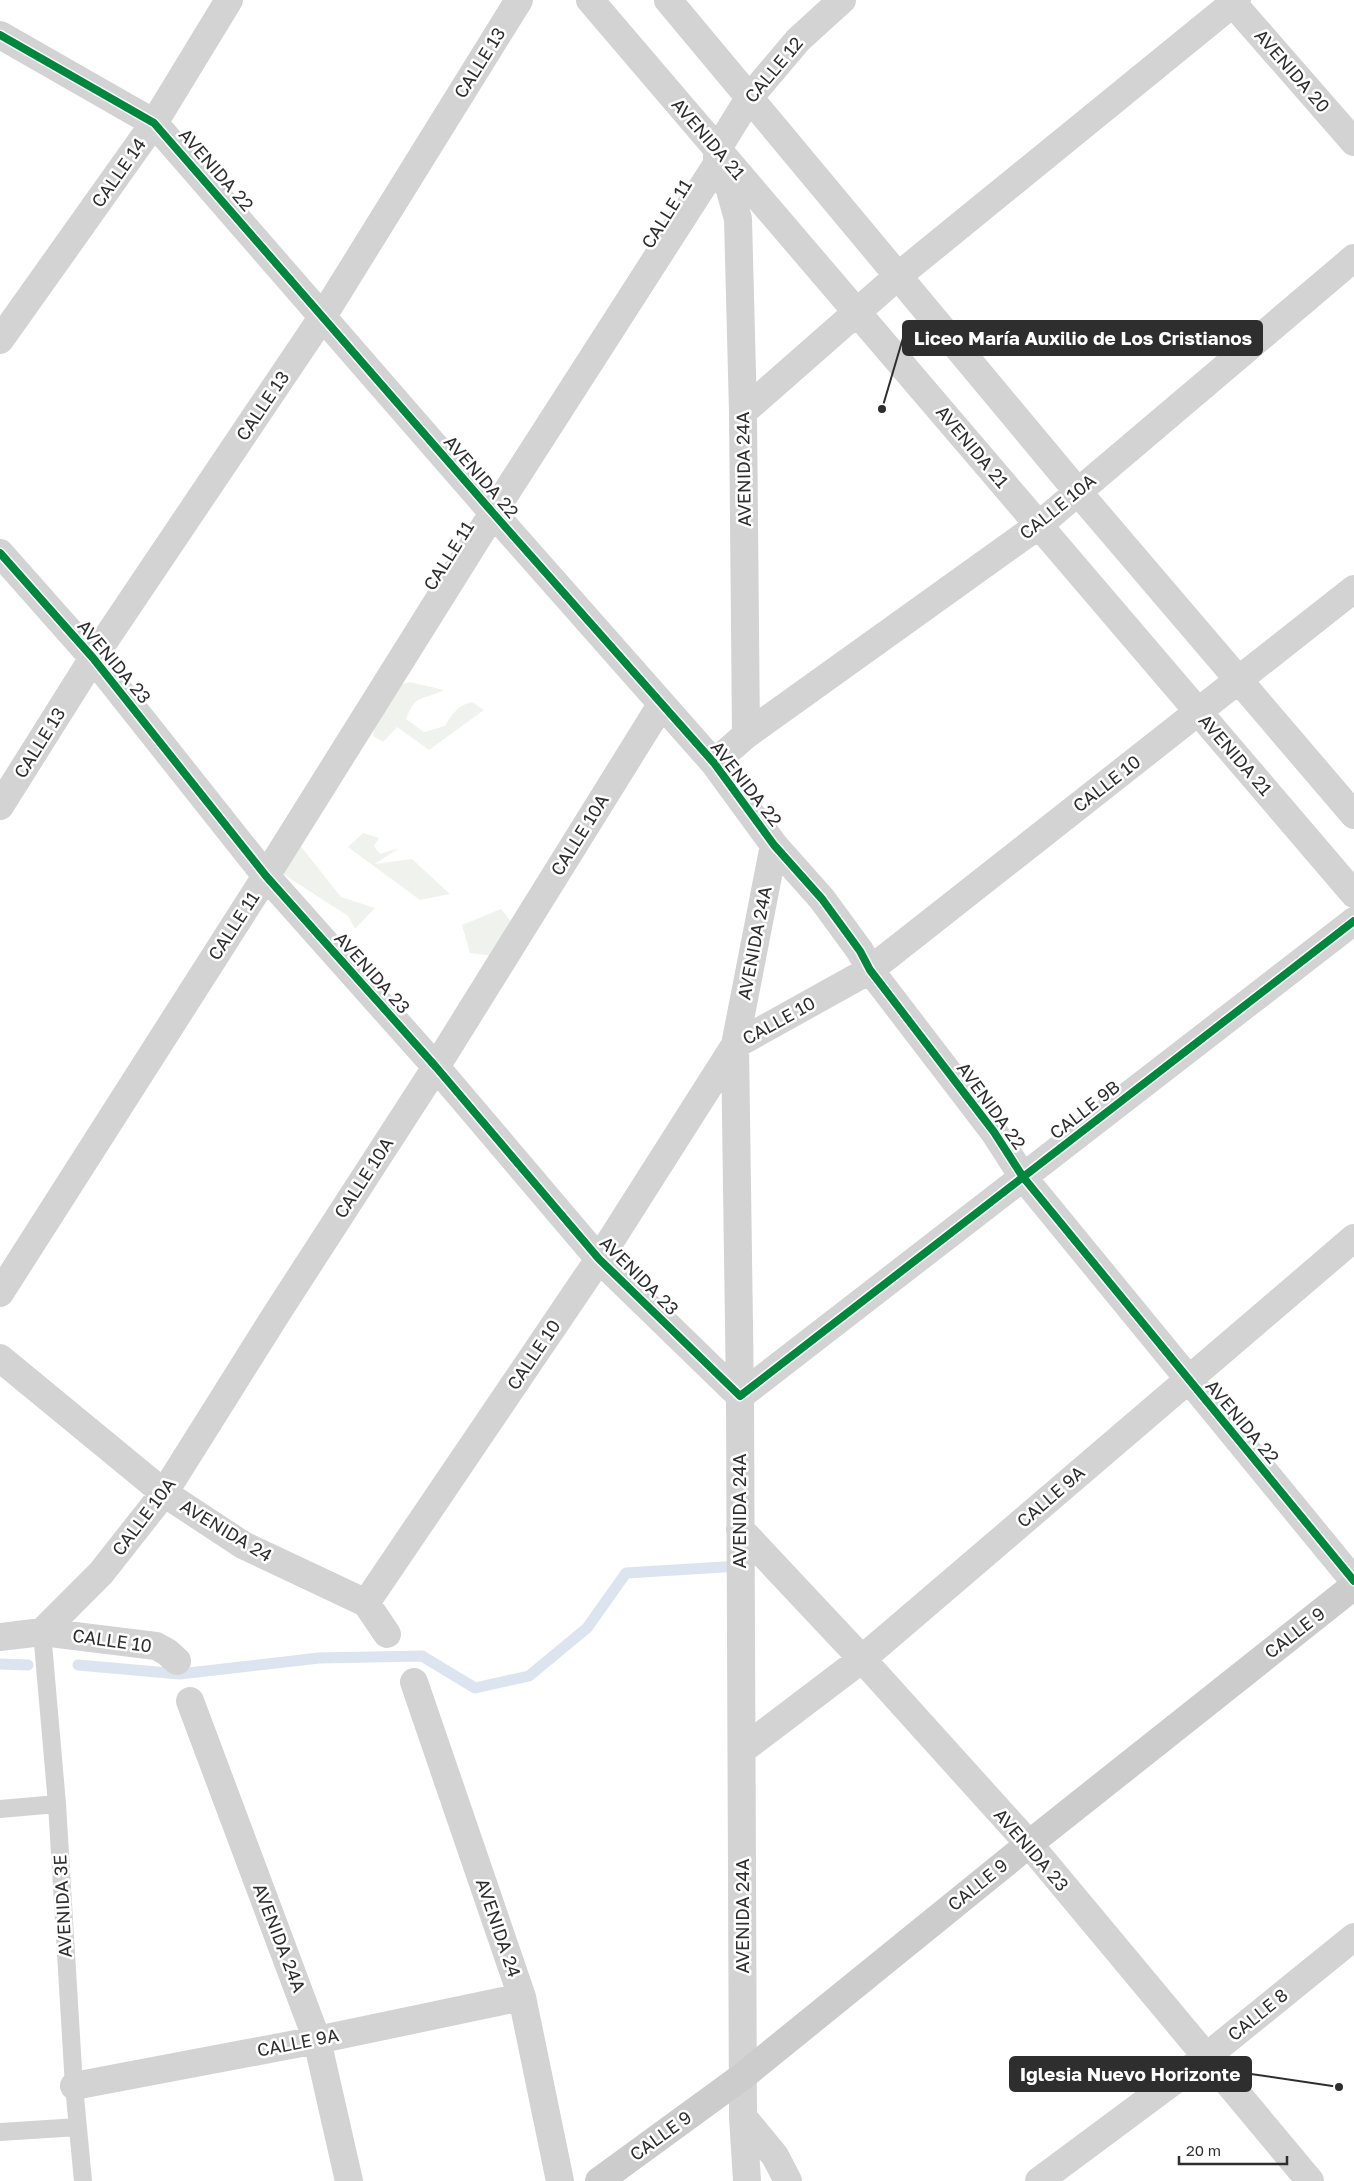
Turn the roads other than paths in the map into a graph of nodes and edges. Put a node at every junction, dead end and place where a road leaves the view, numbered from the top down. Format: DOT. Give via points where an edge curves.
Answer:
graph roads {
  1 [pos="229,0"];
  2 [pos="519,0"];
  3 [pos="590,0"];
  4 [pos="668,0"];
  5 [pos="842,0"];
  6 [pos="1233,1"];
  7 [pos="0,35"];
  8 [pos="749,98"];
  9 [pos="154,123"];
  10 [pos="1354,142"];
  11 [pos="717,157"];
  12 [pos="1354,258"];
  13 [pos="898,276"];
  14 [pos="857,312"];
  15 [pos="323,316"];
  16 [pos="0,340"];
  17 [pos="743,412"];
  18 [pos="1078,492"];
  19 [pos="493,514"];
  20 [pos="1039,525"];
  21 [pos="0,553"];
  22 [pos="1354,590"];
  23 [pos="93,658"];
  24 [pos="1239,680"];
  25 [pos="661,704"];
  26 [pos="1198,712"];
  27 [pos="746,735"];
  28 [pos="714,763"];
  29 [pos="0,806"];
  30 [pos="1354,815"];
  31 [pos="774,845"];
  32 [pos="266,876"];
  33 [pos="1354,894"];
  34 [pos="1354,921"];
  35 [pos="870,970"];
  36 [pos="735,1045"];
  37 [pos="436,1066"];
  38 [pos="1023,1178"];
  39 [pos="1354,1238"];
  40 [pos="599,1259"];
  41 [pos="0,1293"];
  42 [pos="0,1358"];
  43 [pos="1188,1380"];
  44 [pos="740,1396"];
  45 [pos="164,1493"];
  46 [pos="740,1529"];
  47 [pos="1354,1581"];
  48 [pos="1354,1586"];
  49 [pos="366,1603"];
  50 [pos="42,1632"];
  51 [pos="387,1634"];
  52 [pos="0,1637"];
  53 [pos="862,1659"];
  54 [pos="177,1661"];
  55 [pos="414,1682"];
  56 [pos="190,1701"];
  57 [pos="742,1750"];
  58 [pos="57,1804"];
  59 [pos="0,1809"];
  60 [pos="1029,1844"];
  61 [pos="1354,1937"];
  62 [pos="522,1997"];
  63 [pos="318,2040"];
  64 [pos="1206,2057"];
  65 [pos="743,2076"];
  66 [pos="74,2086"];
  67 [pos="743,2117"];
  68 [pos="78,2127"];
  69 [pos="0,2132"];
  70 [pos="83,2181"];
  71 [pos="349,2181"];
  72 [pos="560,2181"];
  73 [pos="600,2181"];
  74 [pos="747,2181"];
  75 [pos="788,2181"];
  76 [pos="1039,2181"];
  77 [pos="1310,2181"];
  1 -- 9 [label="street, CALLE 14"];
  2 -- 15 [label="street, CALLE 13"];
  3 -- 11 [label="street, AVENIDA 21"];
  4 -- 8 [label="street"];
  5 -- 8 [label="street, CALLE 12" via="798,40"];
  6 -- 10 [label="street, AVENIDA 20"];
  6 -- 13 [label="street"];
  7 -- 9 [label="street, AVENIDA 22"];
  8 -- 11 [label="street, CALLE 12"];
  8 -- 13 [label="street"];
  9 -- 15 [label="street, AVENIDA 22"];
  9 -- 16 [label="street, CALLE 14"];
  11 -- 14 [label="street, AVENIDA 21"];
  11 -- 17 [label="street, AVENIDA 24A" via="738,219"];
  11 -- 19 [label="street, CALLE 11"];
  12 -- 18 [label="street, CALLE 10A"];
  13 -- 14 [label="street"];
  13 -- 18 [label="street"];
  14 -- 17 [label="street"];
  14 -- 20 [label="street, AVENIDA 21"];
  15 -- 19 [label="street, AVENIDA 22"];
  15 -- 23 [label="street, CALLE 13"];
  17 -- 27 [label="street, AVENIDA 24A"];
  18 -- 20 [label="street, CALLE 10A"];
  18 -- 24 [label="street"];
  19 -- 25 [label="street, AVENIDA 22"];
  19 -- 32 [label="street, CALLE 11"];
  20 -- 26 [label="street, AVENIDA 21"];
  20 -- 27 [label="street, CALLE 10A"];
  21 -- 23 [label="street, AVENIDA 23"];
  22 -- 24 [label="street, CALLE 10"];
  23 -- 29 [label="street, CALLE 13"];
  23 -- 32 [label="street, AVENIDA 23"];
  24 -- 26 [label="street, CALLE 10"];
  24 -- 30 [label="street"];
  25 -- 28 [label="street, AVENIDA 22"];
  25 -- 37 [label="street, CALLE 10A"];
  26 -- 33 [label="street, AVENIDA 21"];
  26 -- 35 [label="street, CALLE 10"];
  27 -- 28 [label="street"];
  28 -- 31 [label="street, AVENIDA 22"];
  31 -- 35 [label="street, AVENIDA 22" via="822,899"];
  31 -- 36 [label="street, AVENIDA 24A"];
  32 -- 37 [label="street, AVENIDA 23"];
  32 -- 41 [label="street, CALLE 11"];
  34 -- 38 [label="street, CALLE 9B"];
  35 -- 36 [label="street, CALLE 10"];
  35 -- 38 [label="street, AVENIDA 22" via="994,1132"];
  36 -- 40 [label="street, CALLE 10"];
  36 -- 44 [label="street, AVENIDA 24A"];
  37 -- 40 [label="street, AVENIDA 23"];
  37 -- 45 [label="street, CALLE 10A"];
  38 -- 43 [label="street, AVENIDA 22"];
  38 -- 44 [label="street, CALLE 9B"];
  39 -- 43 [label="street, CALLE 9A"];
  40 -- 44 [label="street, AVENIDA 23"];
  40 -- 49 [label="street, CALLE 10"];
  42 -- 45 [label="street, AVENIDA 24"];
  43 -- 47 [label="street, AVENIDA 22"];
  43 -- 53 [label="street, CALLE 9A"];
  44 -- 46 [label="street, AVENIDA 24A"];
  45 -- 49 [label="street, AVENIDA 24" via="243,1545"];
  45 -- 50 [label="street, CALLE 10A" via="101,1573"];
  46 -- 53 [label="street, AVENIDA 23"];
  46 -- 57 [label="street, AVENIDA 24A"];
  48 -- 60 [label="street, CALLE 9"];
  49 -- 51 [label="street"];
  50 -- 52 [label="street, CALLE 10"];
  50 -- 54 [label="street, CALLE 10" via="156,1646"];
  50 -- 58 [label="lane, AVENIDA 3E"];
  53 -- 57 [label="street, CALLE 9A"];
  53 -- 60 [label="street, AVENIDA 23"];
  55 -- 62 [label="street, AVENIDA 24"];
  56 -- 63 [label="street, AVENIDA 24A"];
  57 -- 65 [label="street, AVENIDA 24A"];
  58 -- 59 [label="lane"];
  58 -- 66 [label="lane, AVENIDA 3E"];
  60 -- 64 [label="street, AVENIDA 23"];
  60 -- 65 [label="street, CALLE 9"];
  61 -- 64 [label="street, CALLE 8"];
  62 -- 63 [label="street, CALLE 9A"];
  62 -- 72 [label="street, AVENIDA 24"];
  63 -- 66 [label="street, CALLE 9A"];
  63 -- 71 [label="street, AVENIDA 24A"];
  64 -- 76 [label="street, CALLE 8"];
  64 -- 77 [label="street, AVENIDA 23"];
  65 -- 67 [label="street, AVENIDA 24A"];
  65 -- 73 [label="street, CALLE 9"];
  66 -- 68 [label="lane, AVENIDA 3E"];
  67 -- 74 [label="street, AVENIDA 24A"];
  67 -- 75 [label="street" via="775,2156"];
  68 -- 69 [label="lane"];
  68 -- 70 [label="lane, AVENIDA 3E"];
}
